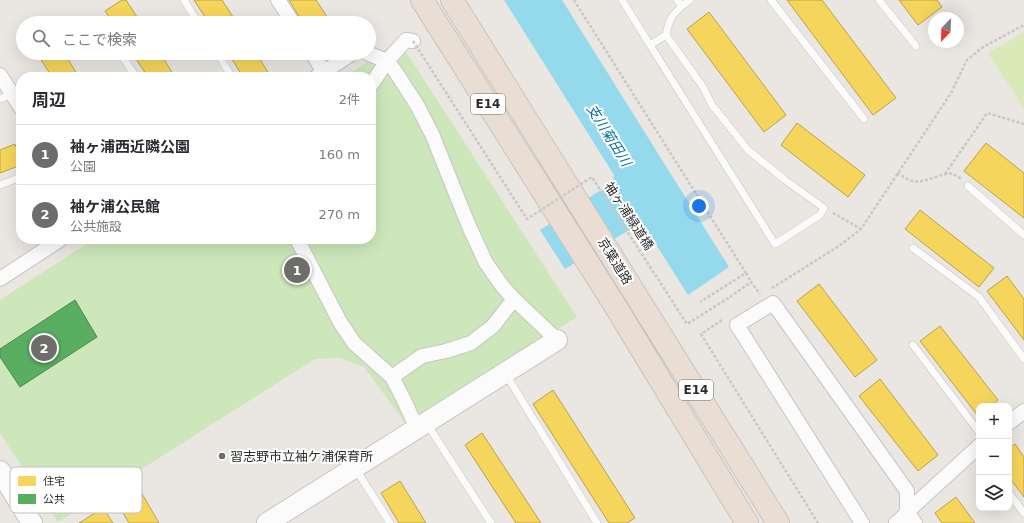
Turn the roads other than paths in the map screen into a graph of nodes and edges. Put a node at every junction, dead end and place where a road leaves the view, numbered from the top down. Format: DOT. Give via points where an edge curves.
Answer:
graph roads {
  1 [pos="184,0"];
  2 [pos="278,0"];
  3 [pos="422,0"];
  4 [pos="452,0"];
  5 [pos="622,0"];
  6 [pos="690,0"];
  7 [pos="771,0"];
  8 [pos="879,0"];
  9 [pos="680,3"];
  10 [pos="194,16"];
  11 [pos="288,16"];
  12 [pos="666,35"];
  13 [pos="412,41"];
  14 [pos="650,45"];
  15 [pos="916,46"];
  16 [pos="376,56"];
  17 [pos="125,60"];
  18 [pos="221,60"];
  19 [pos="315,60"];
  20 [pos="342,60"];
  21 [pos="387,61"];
  22 [pos="133,72"];
  23 [pos="229,72"];
  24 [pos="319,72"];
  25 [pos="323,72"];
  26 [pos="0,75"];
  27 [pos="376,78"];
  28 [pos="6,96"];
  29 [pos="16,104"];
  30 [pos="864,119"];
  31 [pos="16,179"];
  32 [pos="0,185"];
  33 [pos="968,186"];
  34 [pos="1024,235"];
  35 [pos="53,244"];
  36 [pos="300,244"];
  37 [pos="913,248"];
  38 [pos="0,279"];
  39 [pos="514,300"];
  40 [pos="557,340"];
  41 [pos="913,345"];
  42 [pos="1024,359"];
  43 [pos="505,373"];
  44 [pos="392,377"];
  45 [pos="1024,411"];
  46 [pos="1012,421"];
  47 [pos="421,426"];
  48 [pos="976,428"];
  49 [pos="976,452"];
  50 [pos="355,468"];
  51 [pos="0,471"];
  52 [pos="10,487"];
  53 [pos="1012,497"];
  54 [pos="26,513"];
  55 [pos="1024,513"];
  56 [pos="278,518"];
  57 [pos="911,518"];
  58 [pos="32,523"];
  59 [pos="390,523"];
  60 [pos="491,523"];
  61 [pos="597,523"];
  62 [pos="747,523"];
  63 [pos="778,523"];
  64 [pos="862,523"];
  65 [pos="896,523"];
  1 -- 10 [label="lane"];
  2 -- 11 [label="street"];
  3 -- 62 [label="highway, 京葉道路 / E14" via="593,270"];
  4 -- 63 [label="highway, 京葉道路 / E14"];
  5 -- 14 [label="lane"];
  6 -- 9 [label="lane"];
  7 -- 30 [label="lane"];
  8 -- 15 [label="lane"];
  9 -- 12 [label="lane" via="668,23"];
  12 -- 14 [label="lane"];
  12 -- 14 [label="lane" via="712,105 748,150 824,208 820,215 775,244"];
  13 -- 21 [label="street" via="406,40"];
  16 -- 21 [label="street"];
  17 -- 22 [label="lane"];
  18 -- 23 [label="lane"];
  19 -- 24 [label="street"];
  20 -- 25 [label="street"];
  21 -- 27 [label="street"];
  21 -- 39 [label="street" via="417,105 432,134 486,263"];
  26 -- 28 [label="street"];
  28 -- 29 [label="street"];
  31 -- 32 [label="lane"];
  33 -- 34 [label="lane"];
  35 -- 38 [label="street"];
  36 -- 44 [label="street" via="340,322 354,343"];
  37 -- 42 [label="lane" via="979,298"];
  39 -- 40 [label="street"];
  39 -- 44 [label="street" via="493,326 471,343 422,356"];
  40 -- 43 [label="street"];
  41 -- 48 [label="lane"];
  43 -- 47 [label="street"];
  43 -- 61 [label="lane"];
  44 -- 47 [label="street"];
  45 -- 46 [label="street"];
  47 -- 50 [label="street"];
  47 -- 60 [label="lane"];
  49 -- 57 [label="street"];
  50 -- 56 [label="street"];
  50 -- 59 [label="lane"];
  51 -- 52 [label="street"];
  53 -- 55 [label="lane"];
  54 -- 58 [label="street"];
  57 -- 64 [label="street" via="907,491 773,303 737,325"];
  57 -- 65 [label="street"];
}
